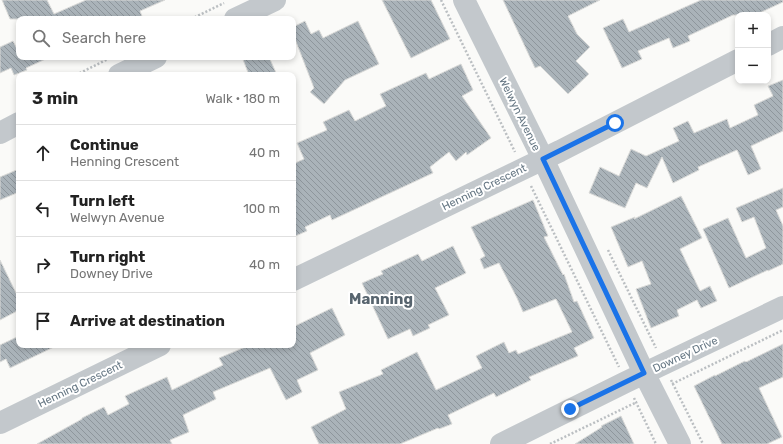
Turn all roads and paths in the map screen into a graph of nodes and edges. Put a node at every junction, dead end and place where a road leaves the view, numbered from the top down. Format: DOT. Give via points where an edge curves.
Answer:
graph roads {
  1 [pos="230,0"];
  2 [pos="275,0"];
  3 [pos="440,0"];
  4 [pos="464,0"];
  5 [pos="197,16"];
  6 [pos="241,16"];
  7 [pos="783,37"];
  8 [pos="771,43"];
  9 [pos="107,60"];
  10 [pos="150,60"];
  11 [pos="735,62"];
  12 [pos="82,72"];
  13 [pos="125,72"];
  14 [pos="16,124"];
  15 [pos="0,132"];
  16 [pos="543,159"];
  17 [pos="522,168"];
  18 [pos="296,279"];
  19 [pos="783,307"];
  20 [pos="154,348"];
  21 [pos="635,377"];
  22 [pos="0,423"];
  23 [pos="501,444"];
  24 [pos="656,444"];
  25 [pos="680,444"];
  1 -- 5 [label="path"];
  2 -- 6 [label="street"];
  3 -- 17 [label="path"];
  4 -- 16 [label="street, Welwyn Avenue"];
  7 -- 8 [label="street"];
  9 -- 12 [label="path"];
  10 -- 13 [label="street"];
  11 -- 16 [label="street, Henning Crescent"];
  14 -- 15 [label="street"];
  16 -- 17 [label="street, Henning Crescent"];
  16 -- 21 [label="street, Welwyn Avenue"];
  17 -- 18 [label="street, Henning Crescent"];
  17 -- 21 [label="path"];
  19 -- 21 [label="street, Downey Drive"];
  20 -- 22 [label="street, Henning Crescent"];
  21 -- 23 [label="street, Downey Drive"];
  21 -- 24 [label="path"];
  21 -- 25 [label="street, Welwyn Avenue"];
}
